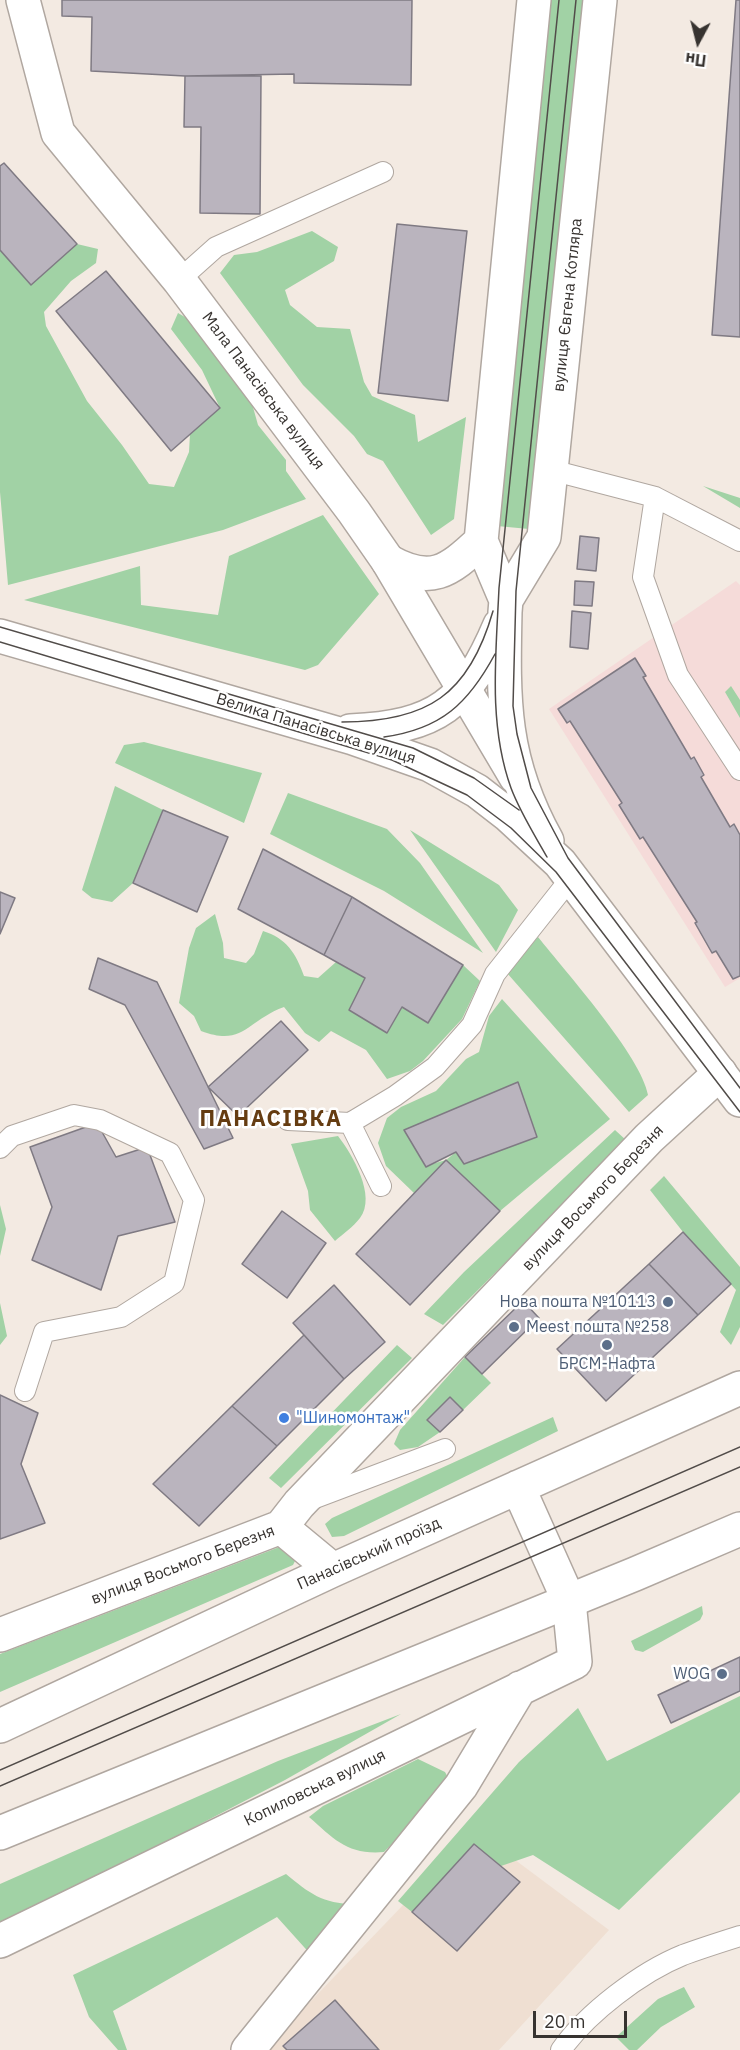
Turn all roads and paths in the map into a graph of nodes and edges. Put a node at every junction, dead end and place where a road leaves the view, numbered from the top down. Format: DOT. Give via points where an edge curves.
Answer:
graph roads {
  1 [pos="23,0"];
  2 [pos="534,0"];
  3 [pos="600,0"];
  4 [pos="383,172"];
  5 [pos="179,280"];
  6 [pos="550,470"];
  7 [pos="655,497"];
  8 [pos="482,541"];
  9 [pos="740,541"];
  10 [pos="388,561"];
  11 [pos="506,606"];
  12 [pos="0,636"];
  13 [pos="464,688"];
  14 [pos="331,732"];
  15 [pos="740,770"];
  16 [pos="519,781"];
  17 [pos="565,870"];
  18 [pos="720,1073"];
  19 [pos="740,1100"];
  20 [pos="288,1120"];
  21 [pos="350,1123"];
  22 [pos="0,1148"];
  23 [pos="381,1186"];
  24 [pos="740,1388"];
  25 [pos="25,1391"];
  26 [pos="445,1449"];
  27 [pos="518,1487"];
  28 [pos="290,1516"];
  29 [pos="740,1529"];
  30 [pos="333,1570"];
  31 [pos="569,1601"];
  32 [pos="0,1635"];
  33 [pos="520,1688"];
  34 [pos="0,1726"];
  35 [pos="0,1833"];
  36 [pos="737,1935"];
  37 [pos="0,1941"];
  38 [pos="248,2050"];
  39 [pos="561,2050"];
  1 -- 5 [label="main road, Мала Панасівська вулиця" via="58,133"];
  2 -- 8 [label="main road"];
  3 -- 6 [label="main road, вулиця Євгена Котляра"];
  4 -- 5 [label="lane" via="216,247"];
  5 -- 10 [label="main road, Мала Панасівська вулиця"];
  6 -- 7 [label="lane"];
  6 -- 11 [label="main road, вулиця Євгена Котляра" via="544,537"];
  7 -- 9 [label="lane"];
  7 -- 15 [label="lane" via="643,577 678,675"];
  8 -- 10 [label="main road" via="460,561 440,572 415,573"];
  8 -- 11 [label="main road"];
  10 -- 13 [label="main road, Мала Панасівська вулиця"];
  11 -- 13 [label="main road, вулиця Євгена Котляра" via="487,654"];
  11 -- 16 [label="main road" via="505,722"];
  12 -- 14 [label="main road, Велика Панасівська вулиця"];
  13 -- 14 [label="main road, вулиця Євгена Котляра" via="450,704 412,724"];
  13 -- 16 [label="main road, Мала Панасівська вулиця"];
  14 -- 17 [label="main road, Велика Панасівська вулиця" via="412,758 465,784 508,815"];
  16 -- 17 [label="main road" via="530,810"];
  17 -- 18 [label="main road, Велика Панасівська вулиця"];
  17 -- 21 [label="lane" via="495,974 472,1025 442,1058 395,1096"];
  18 -- 19 [label="main road, Велика Панасівська вулиця"];
  18 -- 28 [label="main road, вулиця Восьмого Березня" via="649,1138"];
  20 -- 21 [label="lane"];
  21 -- 23 [label="lane"];
  22 -- 25 [label="lane" via="12,1136 74,1114 100,1120 170,1153 194,1200 174,1283 121,1317 44,1332"];
  24 -- 27 [label="main road, Панасівський проїзд"];
  26 -- 28 [label="lane"];
  27 -- 30 [label="main road, Панасівський проїзд"];
  27 -- 31 [label="main road"];
  28 -- 30 [label="main road"];
  28 -- 32 [label="main road, вулиця Восьмого Березня"];
  29 -- 31 [label="main road"];
  30 -- 34 [label="main road, Панасівський проїзд"];
  31 -- 33 [label="main road, Копиловська вулиця" via="575,1662"];
  31 -- 35 [label="main road"];
  33 -- 37 [label="main road, Копиловська вулиця"];
  33 -- 38 [label="main road" via="461,1786"];
  36 -- 39 [label="lane" via="681,1956 631,1985 574,2031"];
}
